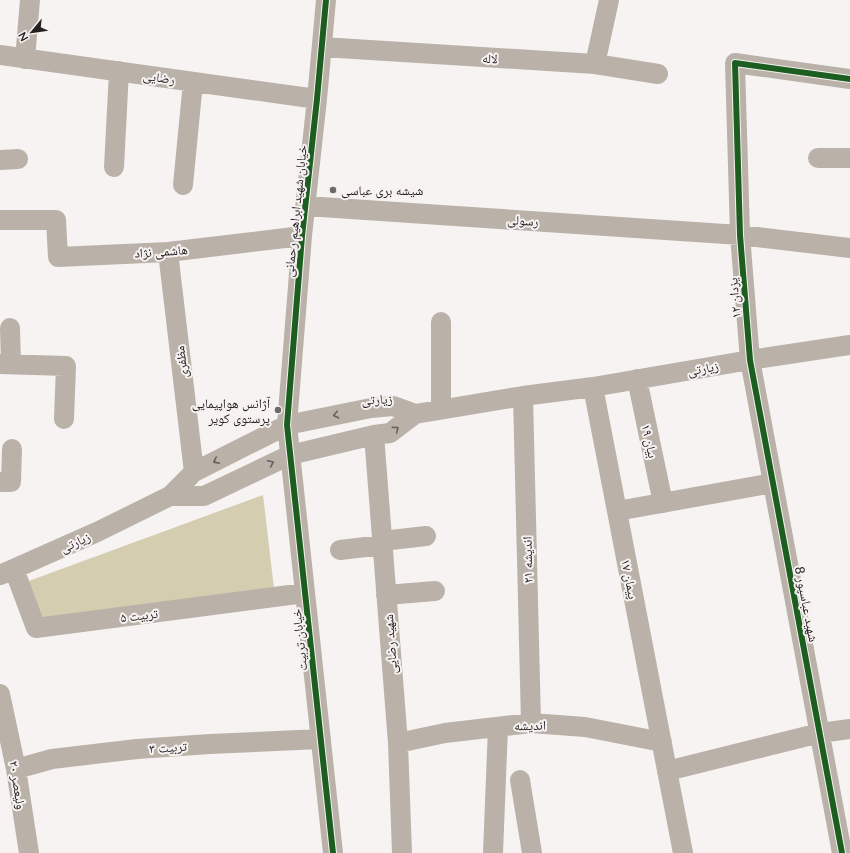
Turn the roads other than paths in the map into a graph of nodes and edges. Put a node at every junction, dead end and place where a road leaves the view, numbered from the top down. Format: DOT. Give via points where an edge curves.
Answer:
graph roads {
  1 [pos="30,0"];
  2 [pos="326,0"];
  3 [pos="609,0"];
  4 [pos="322,47"];
  5 [pos="0,55"];
  6 [pos="25,59"];
  7 [pos="595,64"];
  8 [pos="119,71"];
  9 [pos="658,74"];
  10 [pos="850,79"];
  11 [pos="193,82"];
  12 [pos="317,100"];
  13 [pos="818,158"];
  14 [pos="850,158"];
  15 [pos="114,167"];
  16 [pos="183,185"];
  17 [pos="306,206"];
  18 [pos="0,220"];
  19 [pos="740,235"];
  20 [pos="302,236"];
  21 [pos="850,248"];
  22 [pos="168,252"];
  23 [pos="441,322"];
  24 [pos="10,328"];
  25 [pos="850,345"];
  26 [pos="750,360"];
  27 [pos="6,364"];
  28 [pos="637,379"];
  29 [pos="593,387"];
  30 [pos="523,396"];
  31 [pos="441,410"];
  32 [pos="415,414"];
  33 [pos="64,419"];
  34 [pos="287,425"];
  35 [pos="374,435"];
  36 [pos="12,450"];
  37 [pos="290,455"];
  38 [pos="194,472"];
  39 [pos="0,482"];
  40 [pos="773,483"];
  41 [pos="170,496"];
  42 [pos="663,503"];
  43 [pos="617,511"];
  44 [pos="426,536"];
  45 [pos="382,543"];
  46 [pos="340,550"];
  47 [pos="7,572"];
  48 [pos="435,591"];
  49 [pos="305,593"];
  50 [pos="386,595"];
  51 [pos="0,694"];
  52 [pos="531,723"];
  53 [pos="498,727"];
  54 [pos="850,729"];
  55 [pos="820,734"];
  56 [pos="321,739"];
  57 [pos="662,742"];
  58 [pos="398,743"];
  59 [pos="16,769"];
  60 [pos="667,771"];
  61 [pos="520,780"];
  62 [pos="29,853"];
  63 [pos="333,853"];
  64 [pos="402,853"];
  65 [pos="492,853"];
  66 [pos="532,853"];
  67 [pos="683,853"];
  68 [pos="842,853"];
  1 -- 6 [label="street"];
  2 -- 4 [label="street, خیابان شهید ابراهیم رحمانی"];
  3 -- 7 [label="street"];
  4 -- 7 [label="street, لاله"];
  4 -- 12 [label="street, خیابان شهید ابراهیم رحمانی"];
  5 -- 6 [label="street, رضایی"];
  6 -- 8 [label="street, رضایی"];
  7 -- 9 [label="street, لاله"];
  8 -- 11 [label="street, رضایی"];
  8 -- 15 [label="street"];
  10 -- 19 [label="street, یزدان ۱۲" via="735,63"];
  11 -- 12 [label="street, رضایی"];
  11 -- 16 [label="street"];
  12 -- 17 [label="street, خیابان شهید ابراهیم رحمانی"];
  13 -- 14 [label="street"];
  17 -- 19 [label="street, رسولی"];
  17 -- 20 [label="street, خیابان شهید ابراهیم رحمانی"];
  18 -- 22 [label="street, هاشمی نژاد" via="56,220 58,257"];
  19 -- 21 [label="street, رسولی"];
  19 -- 26 [label="street, یزدان ۱۲"];
  20 -- 22 [label="street, هاشمی نژاد"];
  20 -- 34 [label="street, خیابان شهید ابراهیم رحمانی"];
  22 -- 38 [label="street, مظفری"];
  23 -- 31 [label="street"];
  24 -- 27 [label="street"];
  25 -- 26 [label="street, زیارتی"];
  26 -- 28 [label="street, زیارتی"];
  26 -- 40 [label="street, شهید عباسپور 8"];
  27 -- 33 [label="street" via="66,366"];
  28 -- 29 [label="street, زیارتی"];
  28 -- 42 [label="street, بیان ۱۹"];
  29 -- 30 [label="street, زیارتی"];
  29 -- 43 [label="street, پیمان ۱۷"];
  30 -- 31 [label="street, زیارتی"];
  30 -- 52 [label="street, اندیشه ۲۱"];
  31 -- 32 [label="street, زیارتی"];
  32 -- 34 [label="street, زیارتی, one-way" via="393,406"];
  35 -- 32 [label="street, زیارتی, one-way" via="390,433"];
  34 -- 37 [label="street, خیابان تربیت"];
  34 -- 38 [label="street, زیارتی, one-way"];
  35 -- 37 [label="street, زیارتی"];
  35 -- 45 [label="street, شهید رضایی"];
  36 -- 39 [label="street" via="11,482"];
  41 -- 37 [label="street, زیارتی, one-way" via="204,496"];
  37 -- 49 [label="street, خیابان تربیت"];
  38 -- 41 [label="street, زیارتی"];
  40 -- 42 [label="street"];
  40 -- 55 [label="street, شهید عباسپور 8"];
  41 -- 47 [label="street, زیارتی"];
  42 -- 43 [label="street"];
  43 -- 57 [label="street, پیمان ۱۷"];
  44 -- 45 [label="street"];
  45 -- 46 [label="street"];
  45 -- 50 [label="street, شهید رضایی"];
  47 -- 49 [label="street, تربیت ۵" via="36,628"];
  48 -- 50 [label="street"];
  49 -- 56 [label="street, خیابان تربیت"];
  50 -- 58 [label="street, شهید رضایی"];
  51 -- 59 [label="street, ولیعصر ۲۰"];
  52 -- 53 [label="street, اندیشه"];
  52 -- 57 [label="street, اندیشه" via="585,727"];
  53 -- 58 [label="street, اندیشه" via="445,733"];
  53 -- 65 [label="street"];
  54 -- 55 [label="street"];
  55 -- 60 [label="street"];
  55 -- 68 [label="street, شهید عباسپور 8"];
  56 -- 59 [label="street, تربیت ۳" via="137,749 52,760"];
  56 -- 63 [label="street, خیابان تربیت"];
  57 -- 60 [label="street, پیمان ۱۷"];
  58 -- 64 [label="street, شهید رضایی"];
  59 -- 62 [label="street, ولیعصر ۲۰"];
  60 -- 67 [label="street, پیمان ۱۷"];
  61 -- 66 [label="street"];
}
